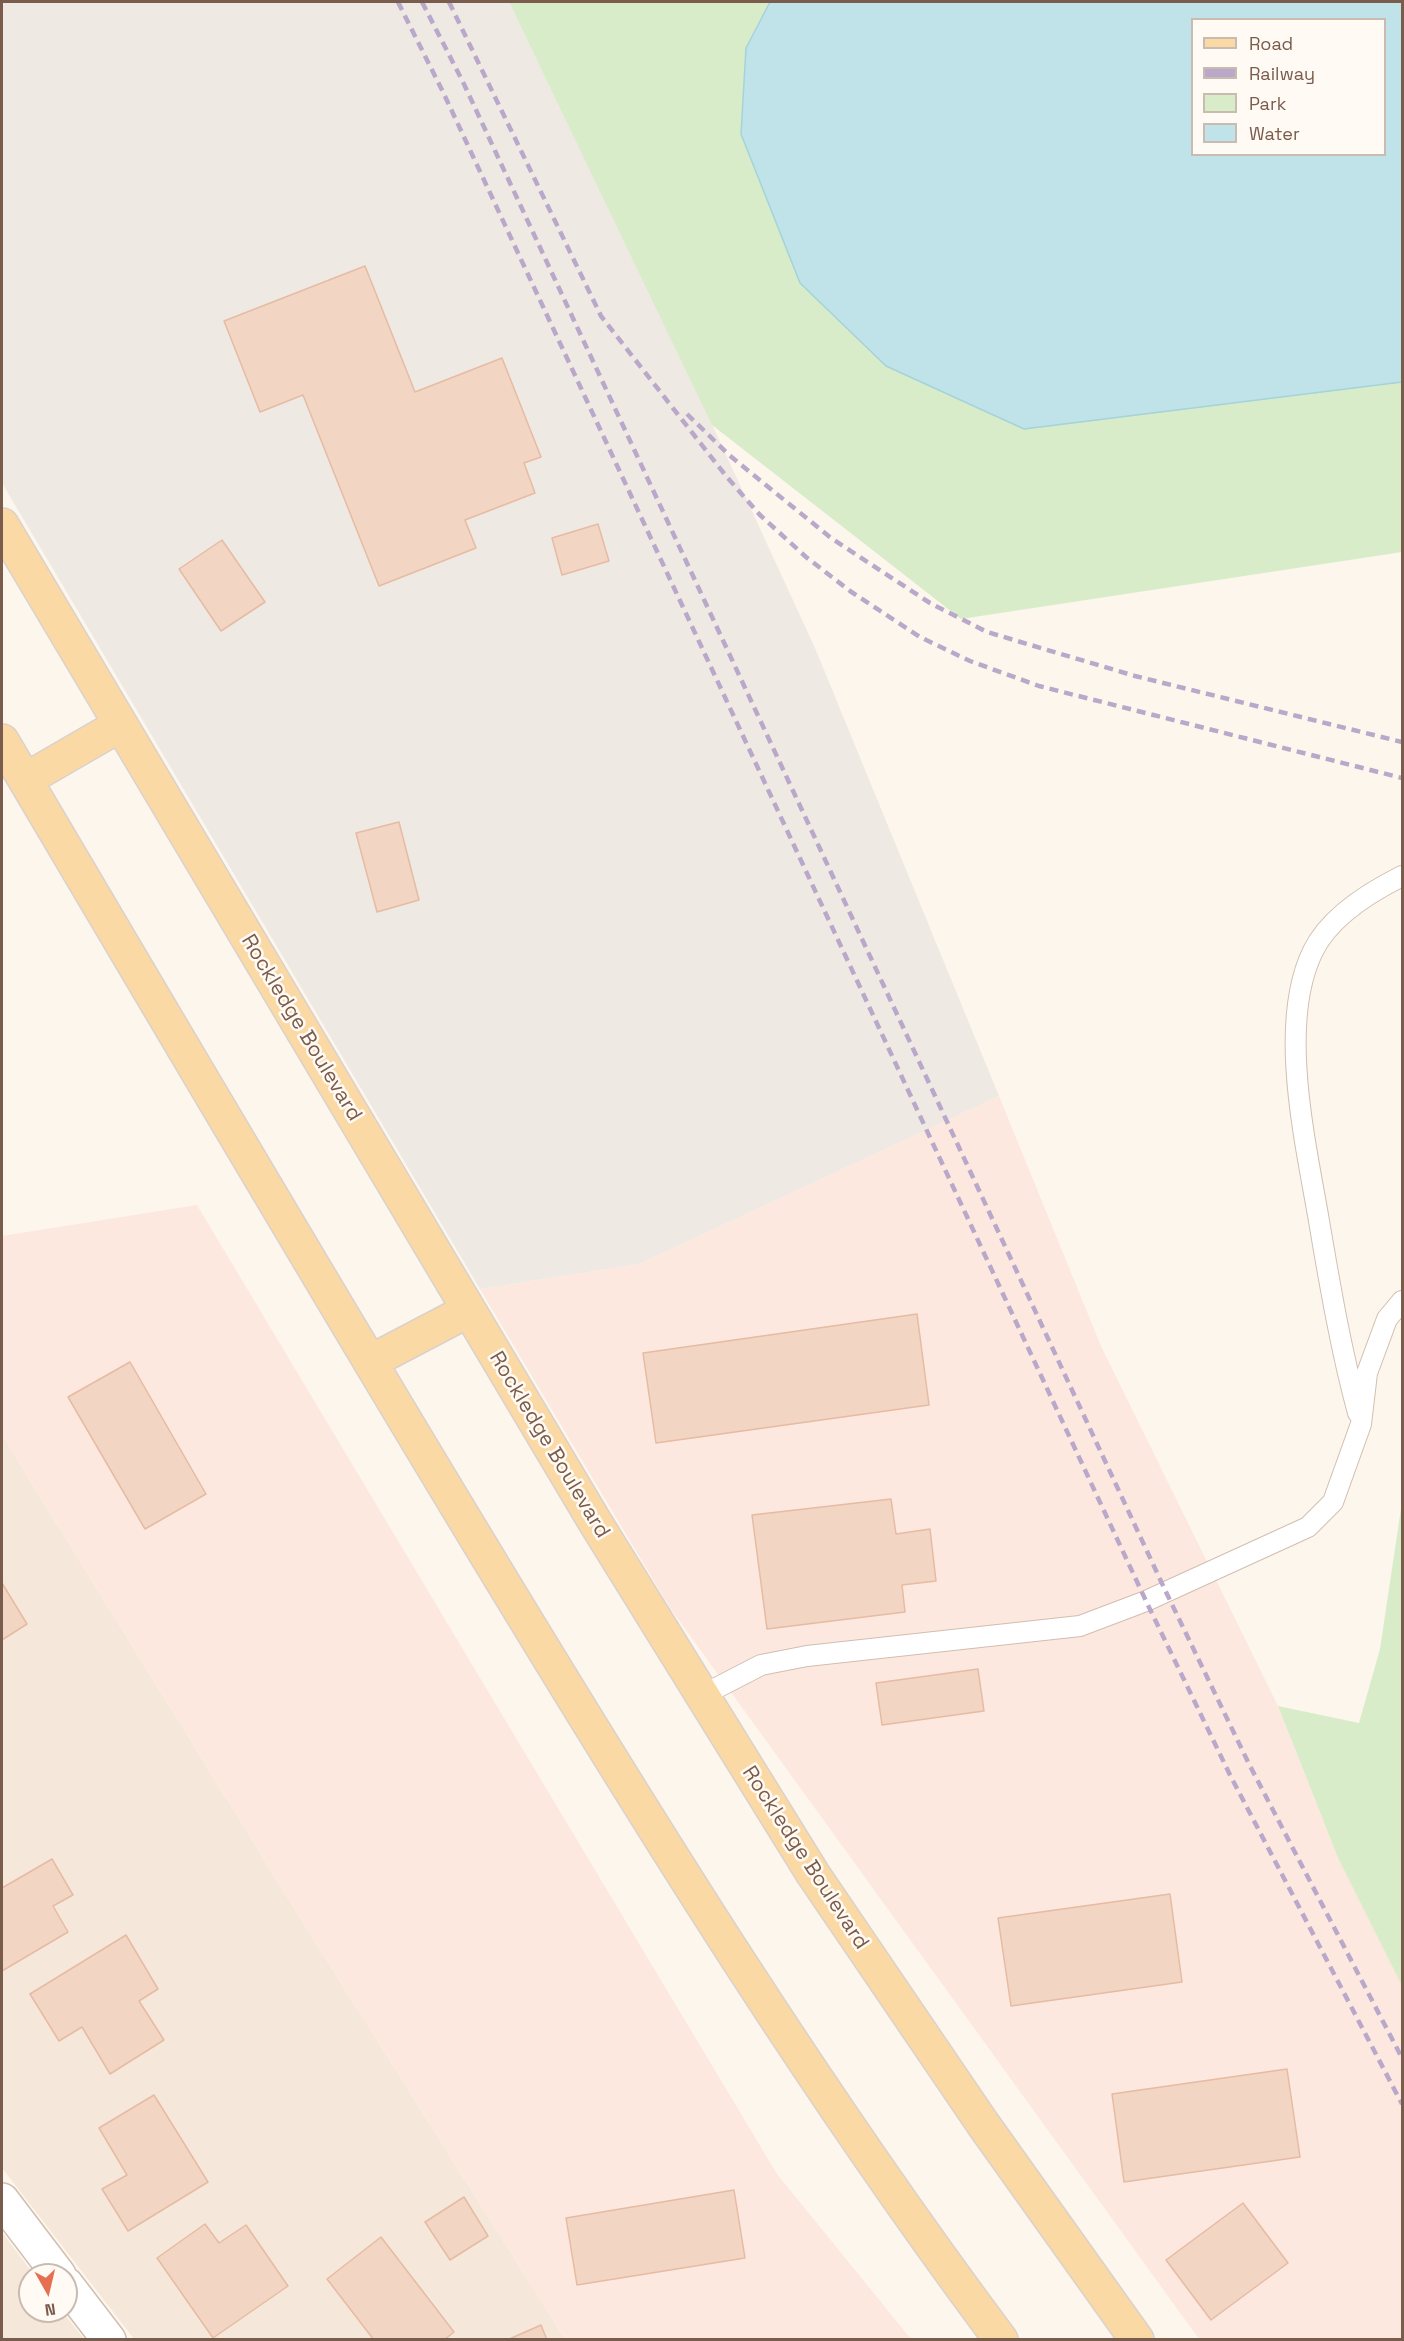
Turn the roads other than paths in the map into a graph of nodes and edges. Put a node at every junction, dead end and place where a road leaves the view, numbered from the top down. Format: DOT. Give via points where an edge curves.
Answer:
graph roads {
  1 [pos="2,525"];
  2 [pos="120,725"];
  3 [pos="2,741"];
  4 [pos="25,780"];
  5 [pos="1402,876"];
  6 [pos="1402,1301"];
  7 [pos="468,1310"];
  8 [pos="370,1362"];
  9 [pos="1361,1425"];
  10 [pos="701,1695"];
  11 [pos="2,2200"];
  12 [pos="50,2263"];
  13 [pos="78,2300"];
  14 [pos="109,2340"];
  15 [pos="1001,2340"];
  16 [pos="1137,2340"];
  1 -- 2 [label="main road, Rockledge Boulevard"];
  2 -- 4 [label="main road"];
  2 -- 7 [label="main road, Rockledge Boulevard"];
  3 -- 4 [label="main road"];
  4 -- 8 [label="main road"];
  5 -- 9 [label="lane" via="1376,889 1340,917 1313,951 1296,1023 1303,1130 1342,1351"];
  6 -- 9 [label="lane" via="1387,1319 1367,1373"];
  7 -- 8 [label="main road"];
  7 -- 10 [label="main road, Rockledge Boulevard"];
  8 -- 15 [label="main road" via="714,1924 831,2103"];
  9 -- 10 [label="lane" via="1333,1502 1308,1527 1123,1610 1080,1626 807,1656 761,1665"];
  10 -- 16 [label="main road, Rockledge Boulevard" via="813,1874 983,2124"];
  11 -- 12 [label="street"];
  13 -- 14 [label="street"];
}
